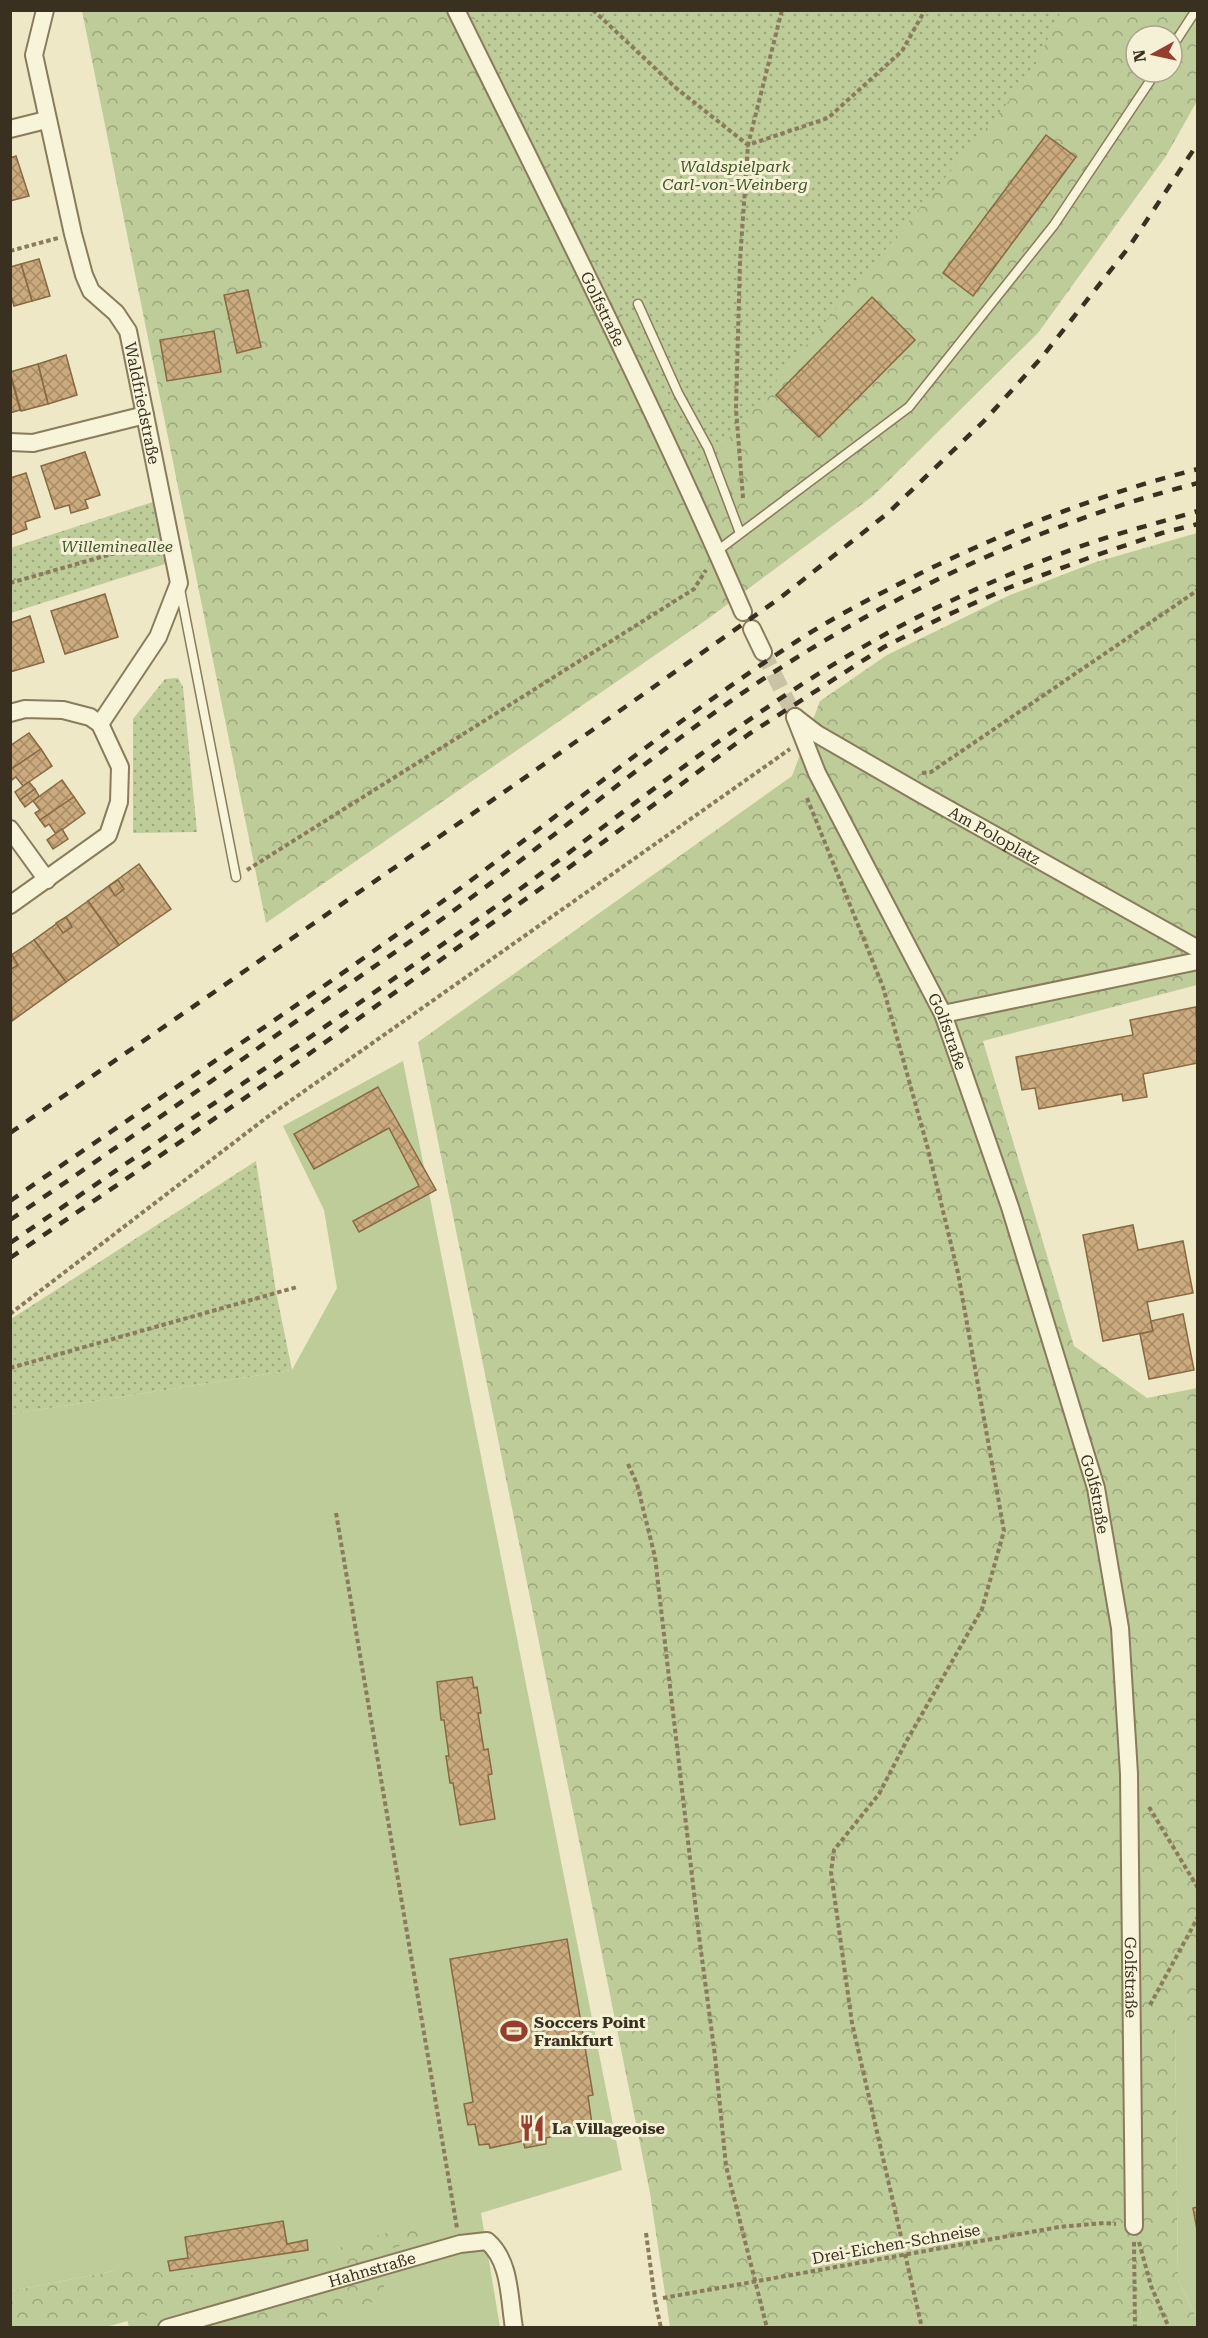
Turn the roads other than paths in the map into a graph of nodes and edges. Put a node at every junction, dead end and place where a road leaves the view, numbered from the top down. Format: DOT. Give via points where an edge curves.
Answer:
graph roads {
  1 [pos="45,10"];
  2 [pos="456,10"];
  3 [pos="1196,10"];
  4 [pos="1184,28"];
  5 [pos="1148,84"];
  6 [pos="46,120"];
  7 [pos="10,129"];
  8 [pos="638,304"];
  9 [pos="145,415"];
  10 [pos="10,442"];
  11 [pos="740,533"];
  12 [pos="717,551"];
  13 [pos="179,583"];
  14 [pos="743,612"];
  15 [pos="752,629"];
  16 [pos="763,652"];
  17 [pos="10,713"];
  18 [pos="795,717"];
  19 [pos="99,724"];
  20 [pos="10,829"];
  21 [pos="236,877"];
  22 [pos="47,880"];
  23 [pos="10,905"];
  24 [pos="1197,949"];
  25 [pos="1197,961"];
  26 [pos="943,1014"];
  27 [pos="1134,2226"];
  28 [pos="167,2328"];
  29 [pos="514,2328"];
  1 -- 6 [label="street, Waldfriedstraße" via="34,55"];
  2 -- 12 [label="street, Golfstraße"];
  3 -- 4 [label="lane"];
  5 -- 11 [label="lane" via="1054,225 909,406"];
  6 -- 7 [label="street"];
  6 -- 9 [label="street, Waldfriedstraße" via="84,275 91,291 116,313 128,331"];
  8 -- 11 [label="lane" via="708,448"];
  9 -- 10 [label="street" via="33,443"];
  9 -- 13 [label="street, Waldfriedstraße"];
  11 -- 12 [label="lane"];
  12 -- 14 [label="street, Golfstraße"];
  13 -- 19 [label="street" via="158,637"];
  13 -- 21 [label="lane"];
  15 -- 16 [label="street"];
  17 -- 19 [label="street" via="25,709 63,710 90,717"];
  18 -- 24 [label="street, Am Poloplatz" via="817,734"];
  18 -- 26 [label="street, Golfstraße" via="817,773"];
  19 -- 22 [label="street" via="120,767 120,802 108,835"];
  20 -- 22 [label="street"];
  22 -- 23 [label="street"];
  25 -- 26 [label="street"];
  26 -- 27 [label="street, Golfstraße" via="1010,1207 1096,1488 1120,1628 1129,1774"];
  28 -- 29 [label="street, Hahnstraße" via="460,2244 487,2241 503,2260"];
}
